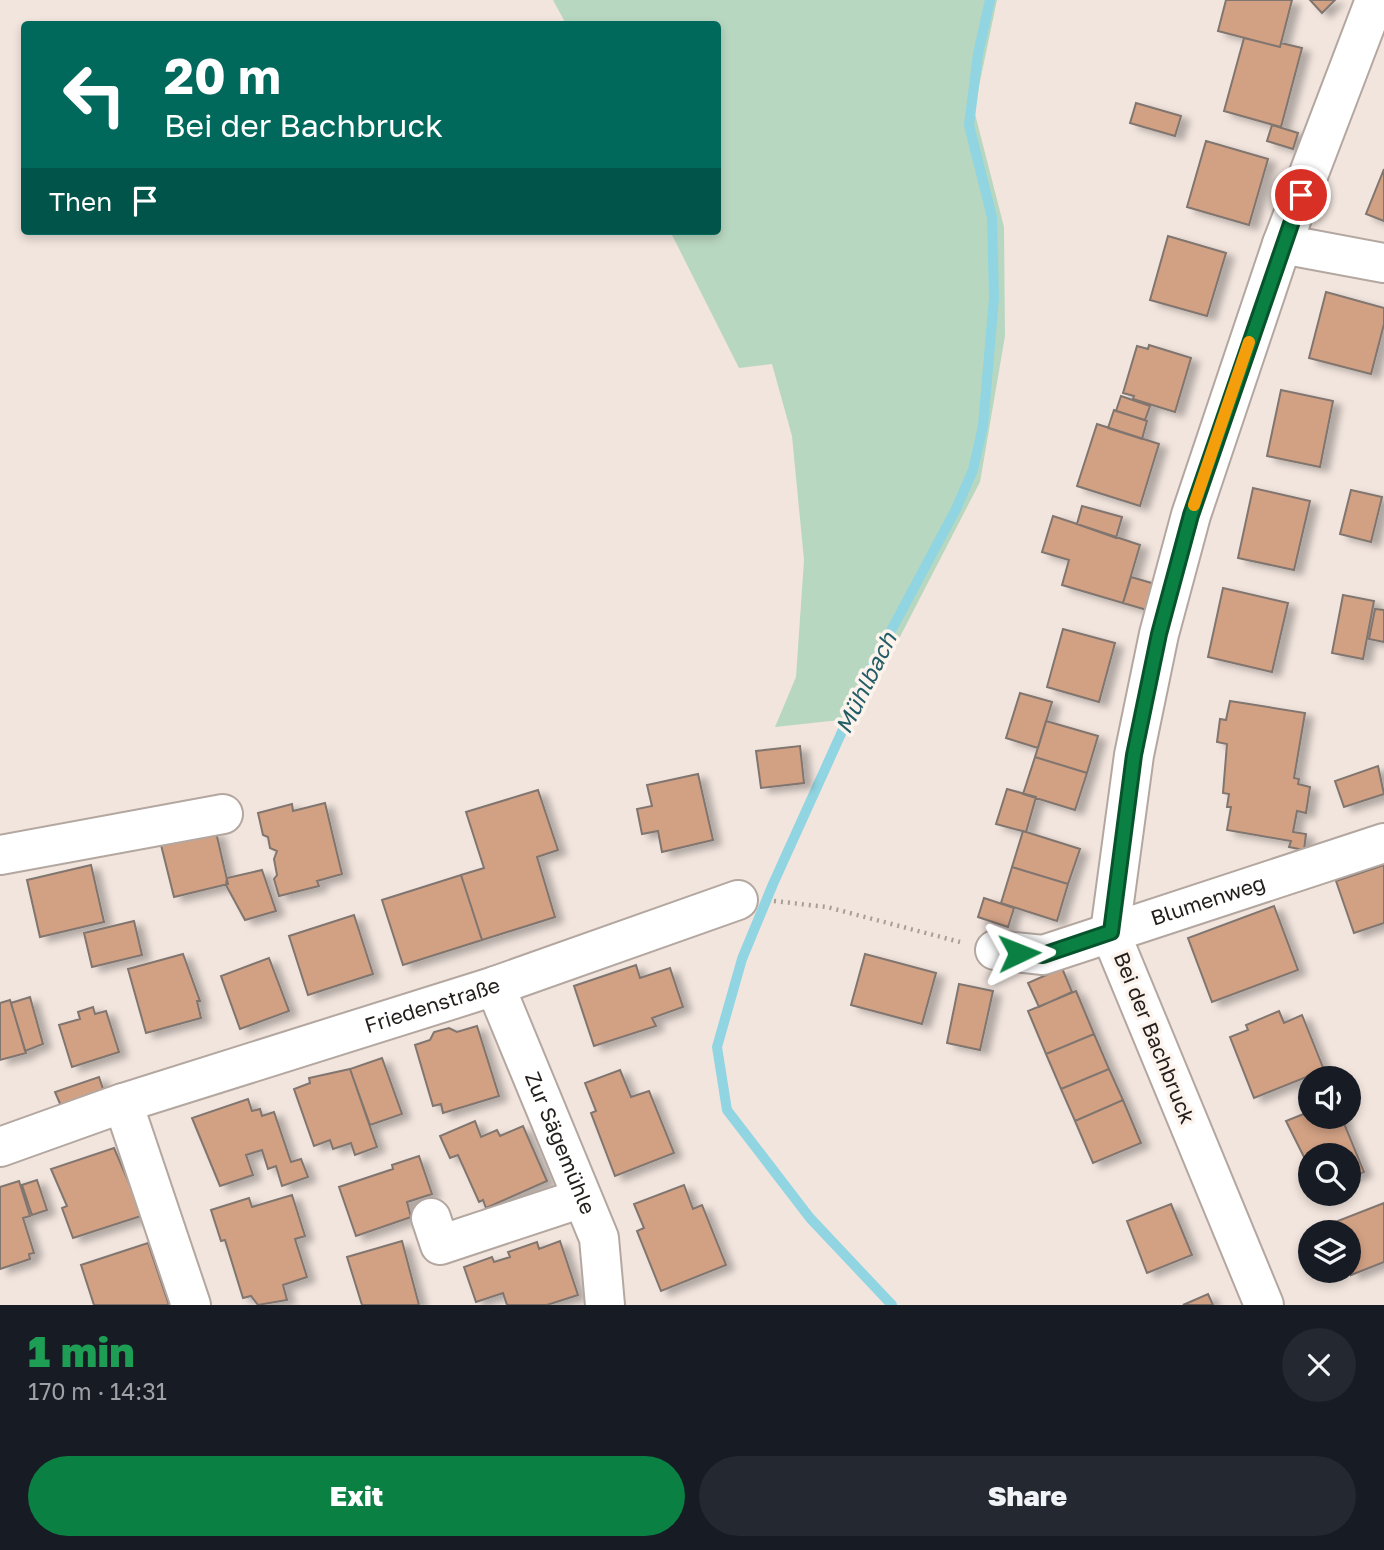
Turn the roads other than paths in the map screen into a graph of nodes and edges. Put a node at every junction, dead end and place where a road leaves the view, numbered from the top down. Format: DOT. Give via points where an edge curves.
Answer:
graph roads {
  1 [pos="1375,0"];
  2 [pos="1282,244"];
  3 [pos="1384,263"];
  4 [pos="223,814"];
  5 [pos="1384,843"];
  6 [pos="0,855"];
  7 [pos="738,900"];
  8 [pos="1111,932"];
  9 [pos="995,950"];
  10 [pos="495,986"];
  11 [pos="123,1102"];
  12 [pos="0,1147"];
  13 [pos="582,1198"];
  14 [pos="431,1218"];
  15 [pos="191,1305"];
  16 [pos="605,1305"];
  17 [pos="1264,1305"];
  1 -- 2 [label="street, Bei der Bachbruck"];
  2 -- 3 [label="street"];
  2 -- 8 [label="street, Bei der Bachbruck" via="1191,515 1159,634 1134,755"];
  4 -- 6 [label="street"];
  5 -- 8 [label="street, Blumenweg"];
  7 -- 10 [label="street, Friedenstraße"];
  8 -- 9 [label="street, Blumenweg" via="1043,955"];
  8 -- 17 [label="street, Bei der Bachbruck"];
  10 -- 11 [label="street, Friedenstraße"];
  10 -- 13 [label="street, Zur Sägemühle"];
  11 -- 12 [label="street, Friedenstraße"];
  11 -- 15 [label="street"];
  13 -- 14 [label="street" via="440,1245"];
  13 -- 16 [label="street, Zur Sägemühle" via="598,1238"];
}
